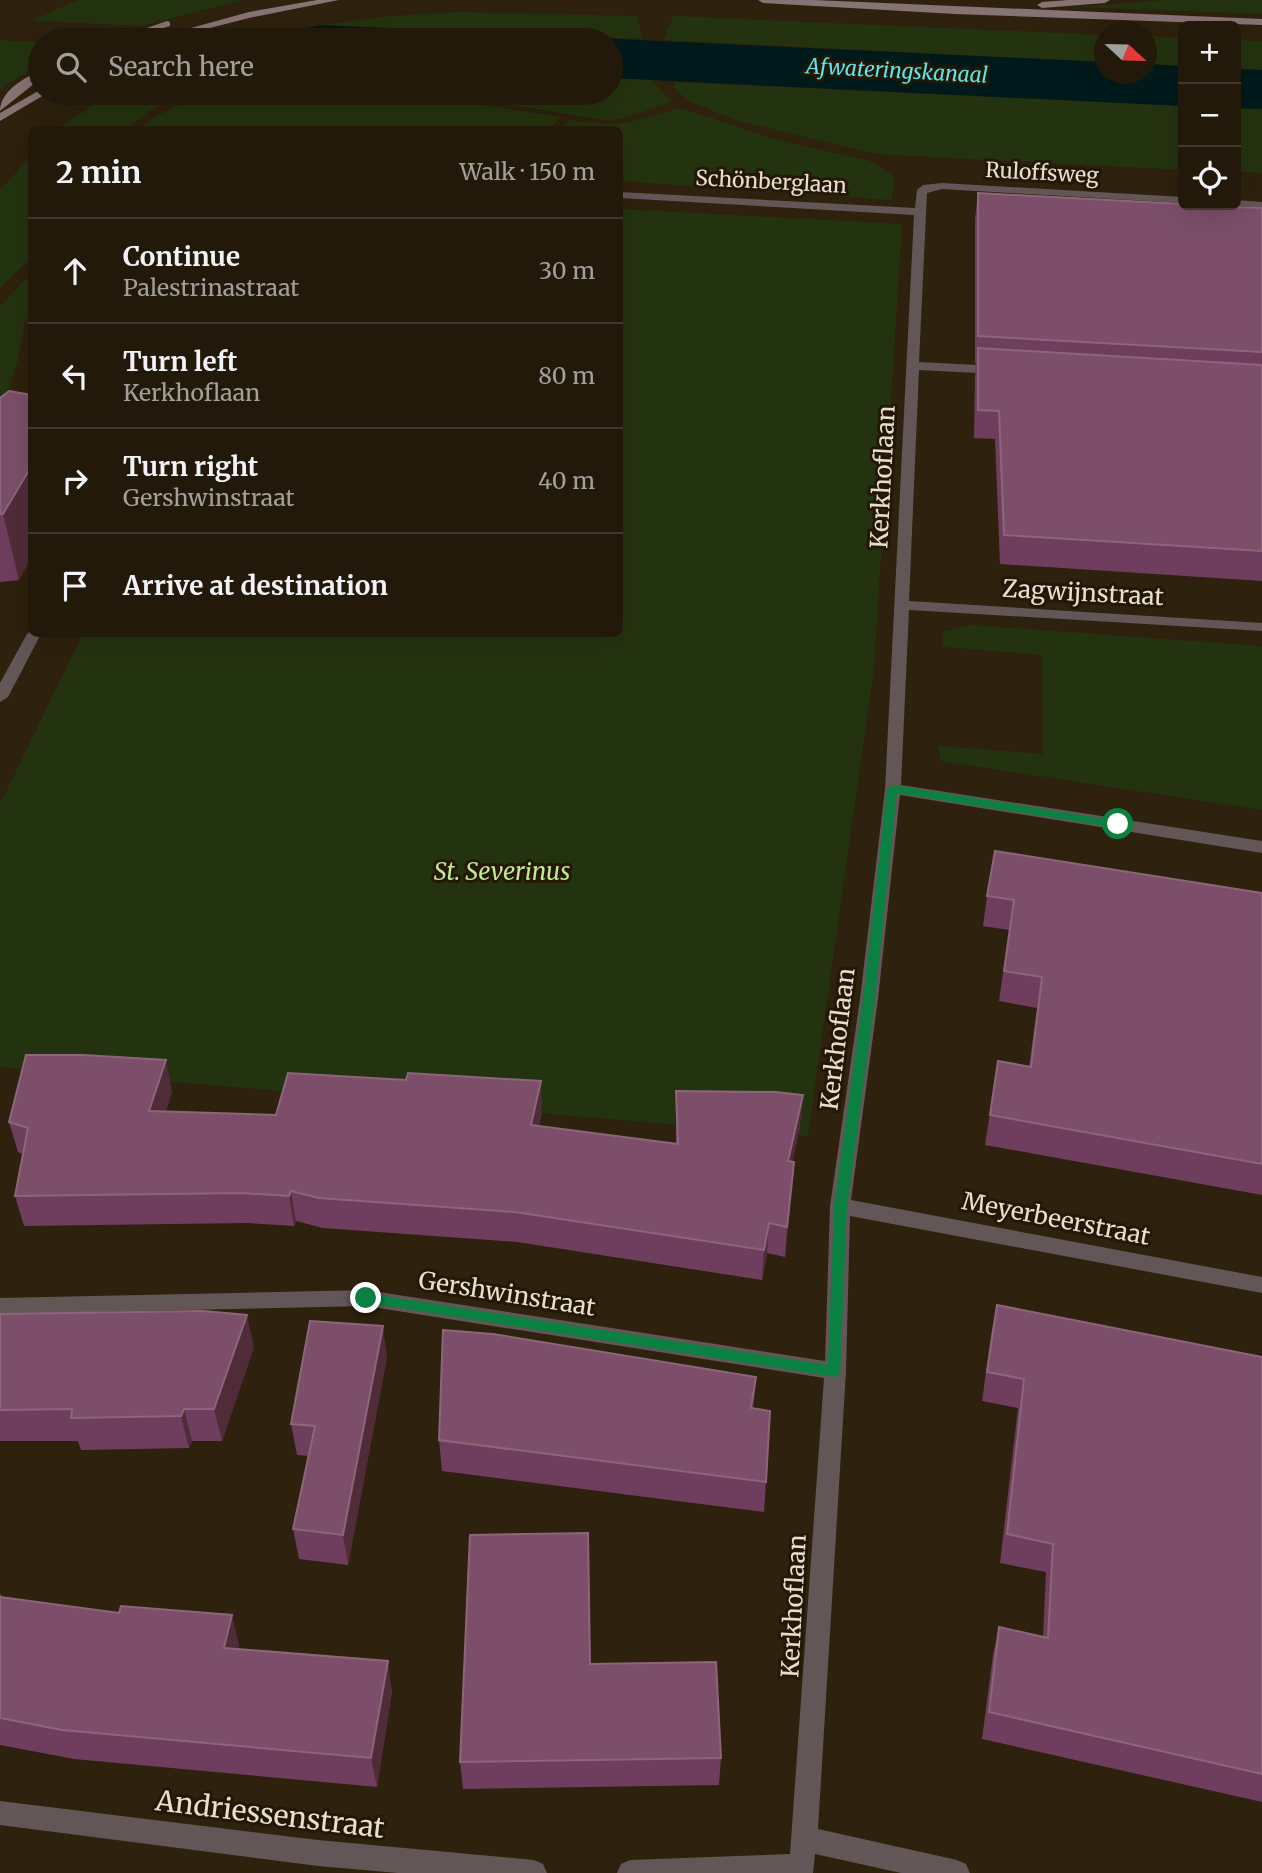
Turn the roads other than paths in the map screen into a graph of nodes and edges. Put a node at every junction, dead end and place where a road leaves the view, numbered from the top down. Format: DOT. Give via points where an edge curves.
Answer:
graph roads {
  1 [pos="272,0"];
  2 [pos="334,0"];
  3 [pos="763,0"];
  4 [pos="1105,0"];
  5 [pos="955,11"];
  6 [pos="204,15"];
  7 [pos="180,21"];
  8 [pos="1262,22"];
  9 [pos="152,28"];
  10 [pos="196,28"];
  11 [pos="28,83"];
  12 [pos="28,100"];
  13 [pos="0,107"];
  14 [pos="0,118"];
  15 [pos="623,195"];
  16 [pos="1178,200"];
  17 [pos="1241,203"];
  18 [pos="1262,205"];
  19 [pos="919,212"];
  20 [pos="913,366"];
  21 [pos="1009,371"];
  22 [pos="902,605"];
  23 [pos="1262,626"];
  24 [pos="32,637"];
  25 [pos="0,697"];
  26 [pos="893,789"];
  27 [pos="1262,847"];
  28 [pos="840,1206"];
  29 [pos="1262,1285"];
  30 [pos="0,1306"];
  31 [pos="835,1371"];
  32 [pos="0,1813"];
  33 [pos="805,1839"];
  34 [pos="800,1869"];
  35 [pos="534,1873"];
  36 [pos="630,1873"];
  37 [pos="957,1873"];
  1 -- 6 [label="main road"];
  2 -- 10 [label="main road"];
  3 -- 5 [label="main road"];
  4 -- 5 [label="main road"];
  5 -- 8 [label="main road"];
  7 -- 9 [label="main road"];
  11 -- 13 [label="main road"];
  12 -- 14 [label="main road"];
  15 -- 19 [label="street, Schönberglaan"];
  16 -- 19 [label="street, Ruloffsweg" via="928,187 921,192"];
  17 -- 18 [label="street"];
  19 -- 20 [label="street, Kerkhoflaan"];
  20 -- 21 [label="street"];
  20 -- 22 [label="street, Kerkhoflaan"];
  22 -- 23 [label="street, Zagwijnstraat"];
  22 -- 26 [label="street, Kerkhoflaan"];
  24 -- 25 [label="street"];
  26 -- 27 [label="street"];
  26 -- 28 [label="street, Kerkhoflaan"];
  28 -- 29 [label="street, Meyerbeerstraat"];
  28 -- 31 [label="street, Kerkhoflaan"];
  30 -- 31 [label="street, Gershwinstraat" via="366,1298"];
  31 -- 33 [label="street, Kerkhoflaan"];
  32 -- 35 [label="street, Andriessenstraat" via="318,1853"];
  33 -- 34 [label="street, Kerkhoflaan"];
  33 -- 37 [label="street"];
  34 -- 36 [label="street"];
}
